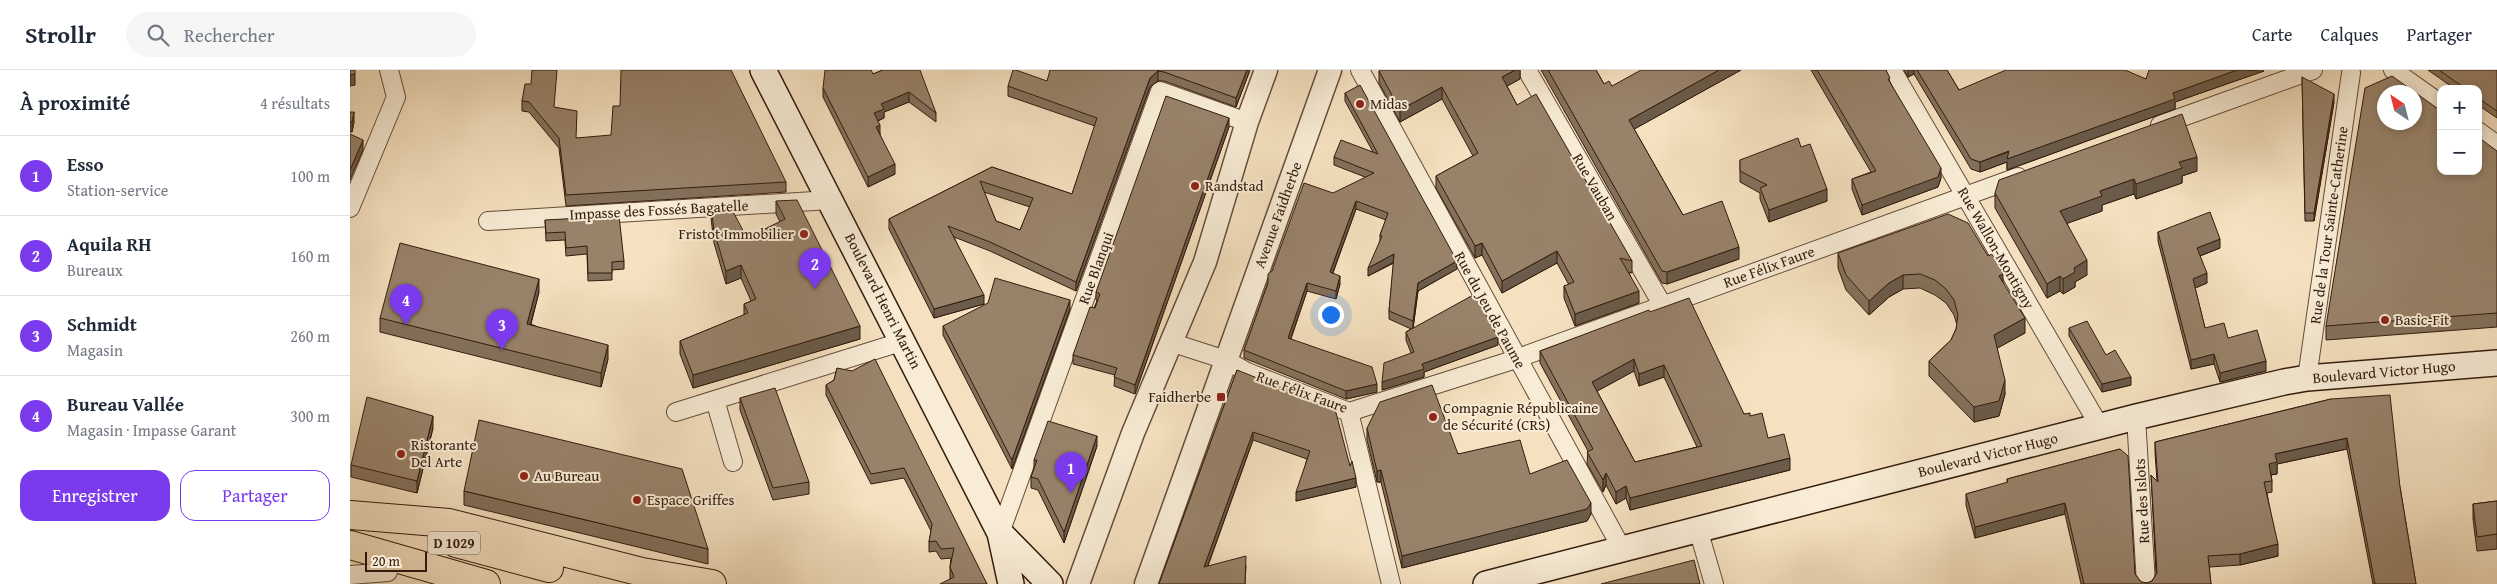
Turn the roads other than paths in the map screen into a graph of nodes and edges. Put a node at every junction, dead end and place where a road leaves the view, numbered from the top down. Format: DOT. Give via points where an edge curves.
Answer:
graph roads {
  1 [pos="388,70"];
  2 [pos="763,70"];
  3 [pos="1266,70"];
  4 [pos="1330,70"];
  5 [pos="1360,70"];
  6 [pos="1527,70"];
  7 [pos="1892,70"];
  8 [pos="2313,70"];
  9 [pos="2393,70"];
  10 [pos="2350,71"];
  11 [pos="2437,101"];
  12 [pos="1247,122"];
  13 [pos="2142,132"];
  14 [pos="2482,134"];
  15 [pos="2497,144"];
  16 [pos="2036,170"];
  17 [pos="1966,196"];
  18 [pos="830,200"];
  19 [pos="350,208"];
  20 [pos="488,221"];
  21 [pos="1662,306"];
  22 [pos="904,341"];
  23 [pos="1172,343"];
  24 [pos="1516,358"];
  25 [pos="1226,360"];
  26 [pos="2497,363"];
  27 [pos="2307,378"];
  28 [pos="715,400"];
  29 [pos="676,412"];
  30 [pos="1349,412"];
  31 [pos="2136,417"];
  32 [pos="2100,427"];
  33 [pos="733,462"];
  34 [pos="350,516"];
  35 [pos="1698,530"];
  36 [pos="1000,533"];
  37 [pos="350,545"];
  38 [pos="1622,549"];
  39 [pos="350,555"];
  40 [pos="388,572"];
  41 [pos="350,575"];
  42 [pos="1147,579"];
  43 [pos="416,584"];
  44 [pos="486,584"];
  45 [pos="619,584"];
  46 [pos="712,584"];
  47 [pos="1011,584"];
  48 [pos="1050,584"];
  49 [pos="1078,584"];
  50 [pos="1391,584"];
  51 [pos="1486,584"];
  52 [pos="1714,584"];
  53 [pos="2146,584"];
  1 -- 19 [label="street" via="396,97"];
  2 -- 18 [label="main road, Boulevard Henri Martin"];
  3 -- 12 [label="street"];
  4 -- 25 [label="street, Avenue Faidherbe"];
  5 -- 24 [label="street, Rue du Jeu de Paume"];
  6 -- 21 [label="street, Rue Vauban"];
  7 -- 17 [label="street, Rue Wallon-Montigny"];
  8 -- 13 [label="street"];
  9 -- 11 [label="street"];
  10 -- 27 [label="street, Rue de la Tour Sainte-Catherine"];
  12 -- 23 [label="street" via="1205,262"];
  12 -- 36 [label="street, Rue Blanqui" via="1160,91"];
  14 -- 15 [label="street"];
  16 -- 17 [label="street, Rue Félix Faure"];
  17 -- 21 [label="street, Rue Félix Faure"];
  17 -- 32 [label="street, Rue Wallon-Montigny"];
  18 -- 20 [label="street, Impasse des Fossés Bagatelle"];
  18 -- 22 [label="main road, Boulevard Henri Martin"];
  21 -- 24 [label="street, Rue Félix Faure"];
  22 -- 28 [label="street"];
  22 -- 36 [label="main road, Boulevard Henri Martin"];
  23 -- 25 [label="street"];
  23 -- 49 [label="street" via="1133,433"];
  24 -- 30 [label="street, Rue Félix Faure"];
  24 -- 38 [label="street, Rue du Jeu de Paume"];
  25 -- 30 [label="street, Rue Félix Faure" via="1247,372"];
  25 -- 42 [label="street, Avenue Faidherbe"];
  26 -- 27 [label="main road, Boulevard Victor Hugo"];
  27 -- 31 [label="main road, Boulevard Victor Hugo"];
  28 -- 29 [label="street"];
  28 -- 33 [label="street"];
  30 -- 50 [label="street"];
  31 -- 32 [label="main road, Boulevard Victor Hugo"];
  31 -- 53 [label="street, Rue des Islots"];
  32 -- 35 [label="main road, Boulevard Victor Hugo"];
  34 -- 45 [label="main road, D 1029"];
  34 -- 46 [label="main road" via="449,523 642,572"];
  35 -- 38 [label="main road, Boulevard Victor Hugo"];
  35 -- 52 [label="street"];
  36 -- 47 [label="main road, Boulevard Henri Martin"];
  36 -- 48 [label="main road, Boulevard Henri Martin"];
  37 -- 44 [label="main road, D 1029"];
  38 -- 51 [label="main road, Boulevard Victor Hugo"];
  39 -- 40 [label="main road"];
  40 -- 41 [label="street"];
  40 -- 43 [label="main road"];
}
